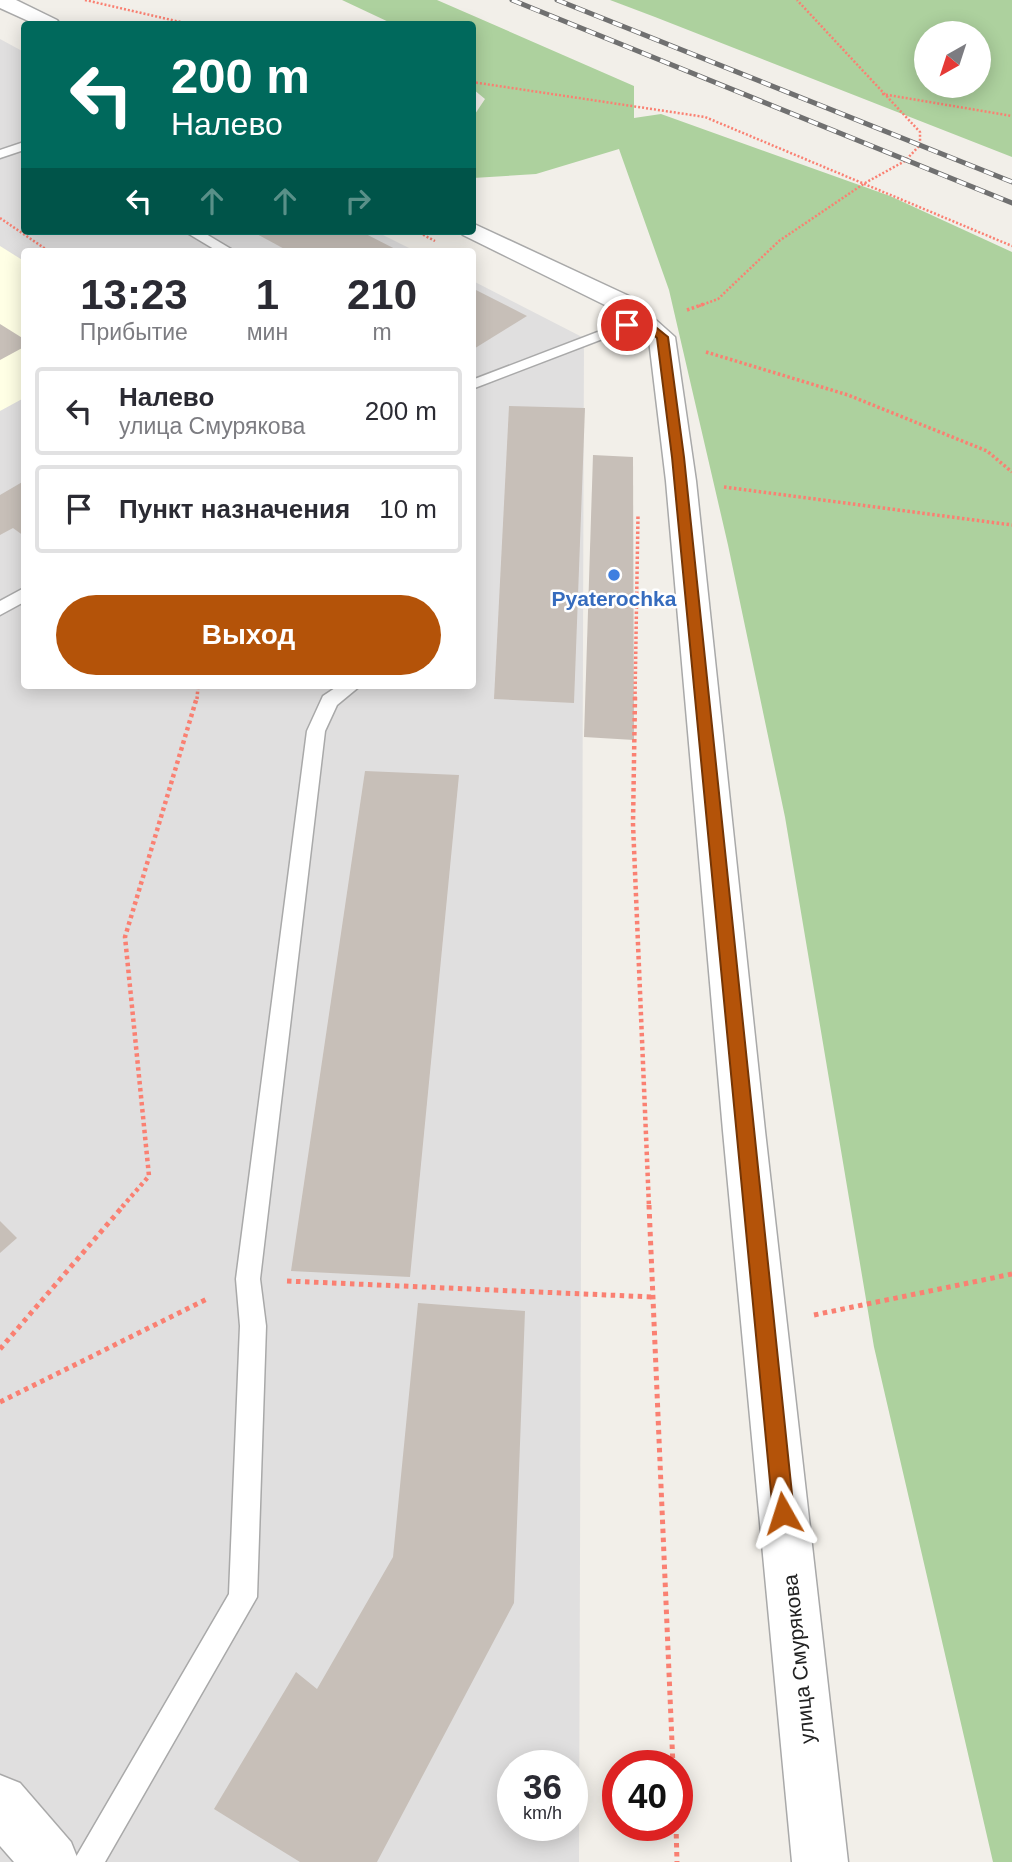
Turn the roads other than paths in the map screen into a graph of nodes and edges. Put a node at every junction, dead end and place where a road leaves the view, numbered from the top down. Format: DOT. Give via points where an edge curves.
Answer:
graph roads {
  1 [pos="0,0"];
  2 [pos="44,21"];
  3 [pos="21,147"];
  4 [pos="0,154"];
  5 [pos="476,232"];
  6 [pos="198,235"];
  7 [pos="222,248"];
  8 [pos="650,327"];
  9 [pos="476,384"];
  10 [pos="21,596"];
  11 [pos="0,609"];
  12 [pos="347,689"];
  13 [pos="0,1803"];
  14 [pos="51,1862"];
  15 [pos="88,1862"];
  16 [pos="820,1862"];
  1 -- 2 [label="street"];
  3 -- 4 [label="lane"];
  5 -- 8 [label="street" via="620,302"];
  6 -- 7 [label="lane"];
  8 -- 9 [label="lane"];
  8 -- 16 [label="street, улица Смурякова" via="681,481"];
  10 -- 11 [label="lane"];
  12 -- 15 [label="lane" via="330,701 316,731 248,1279 253,1326 243,1597"];
  13 -- 14 [label="street"];
}
